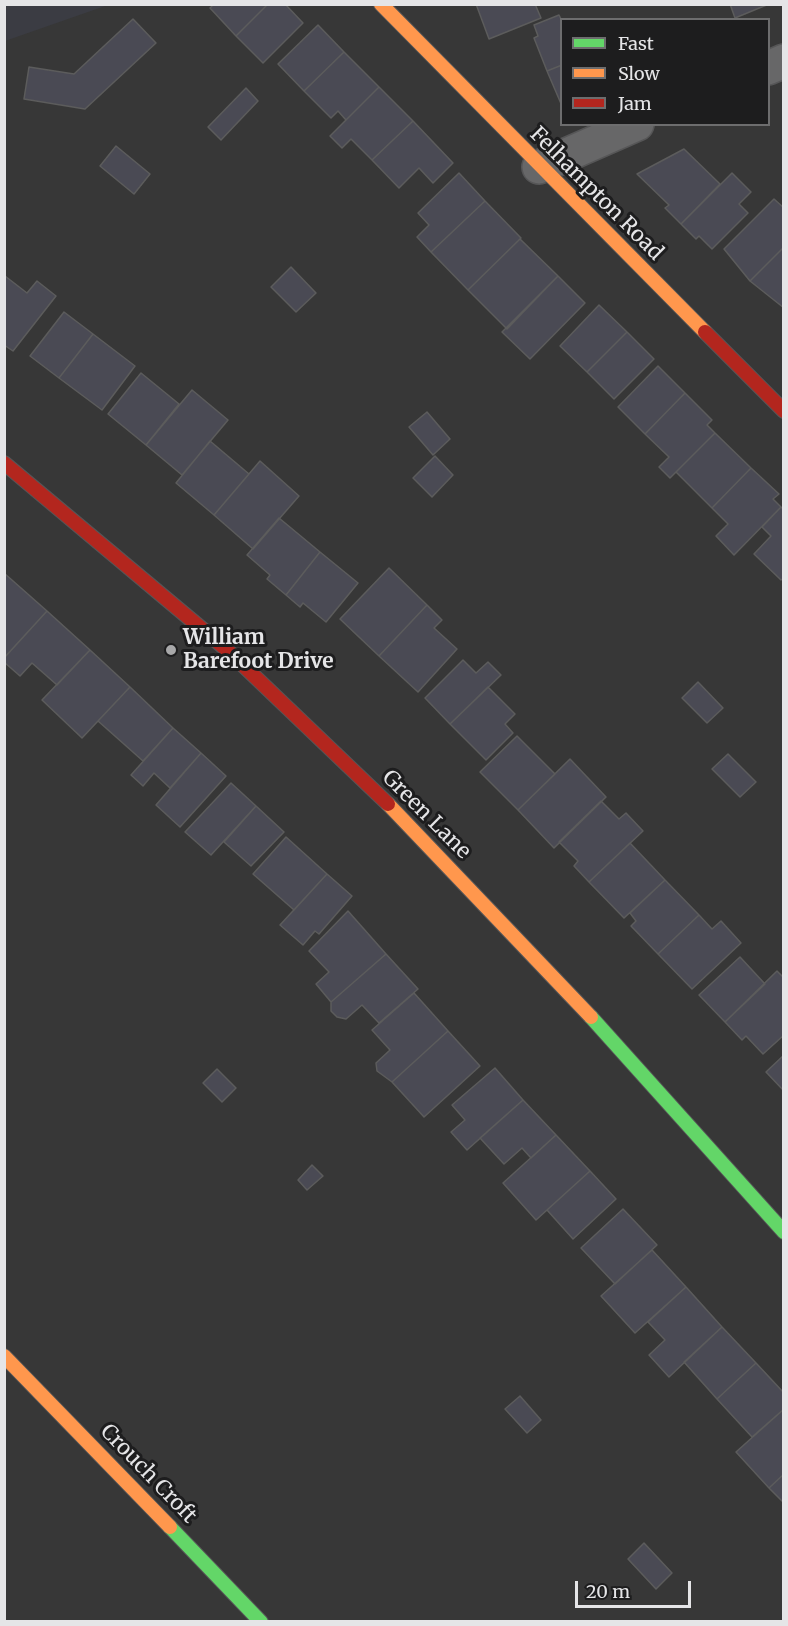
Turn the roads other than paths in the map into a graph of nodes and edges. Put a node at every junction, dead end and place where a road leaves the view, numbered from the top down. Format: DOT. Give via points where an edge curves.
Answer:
graph roads {
  1 [pos="381,4"];
  2 [pos="632,126"];
  3 [pos="539,167"];
  4 [pos="783,411"];
  5 [pos="4,463"];
  6 [pos="783,1232"];
  7 [pos="4,1356"];
  8 [pos="261,1622"];
  1 -- 3 [label="main road, Felhampton Road"];
  2 -- 3 [label="street"];
  3 -- 4 [label="main road, Felhampton Road"];
  5 -- 6 [label="main road, Green Lane" via="161,592 304,722 523,942"];
  7 -- 8 [label="main road, Crouch Croft"];
}
